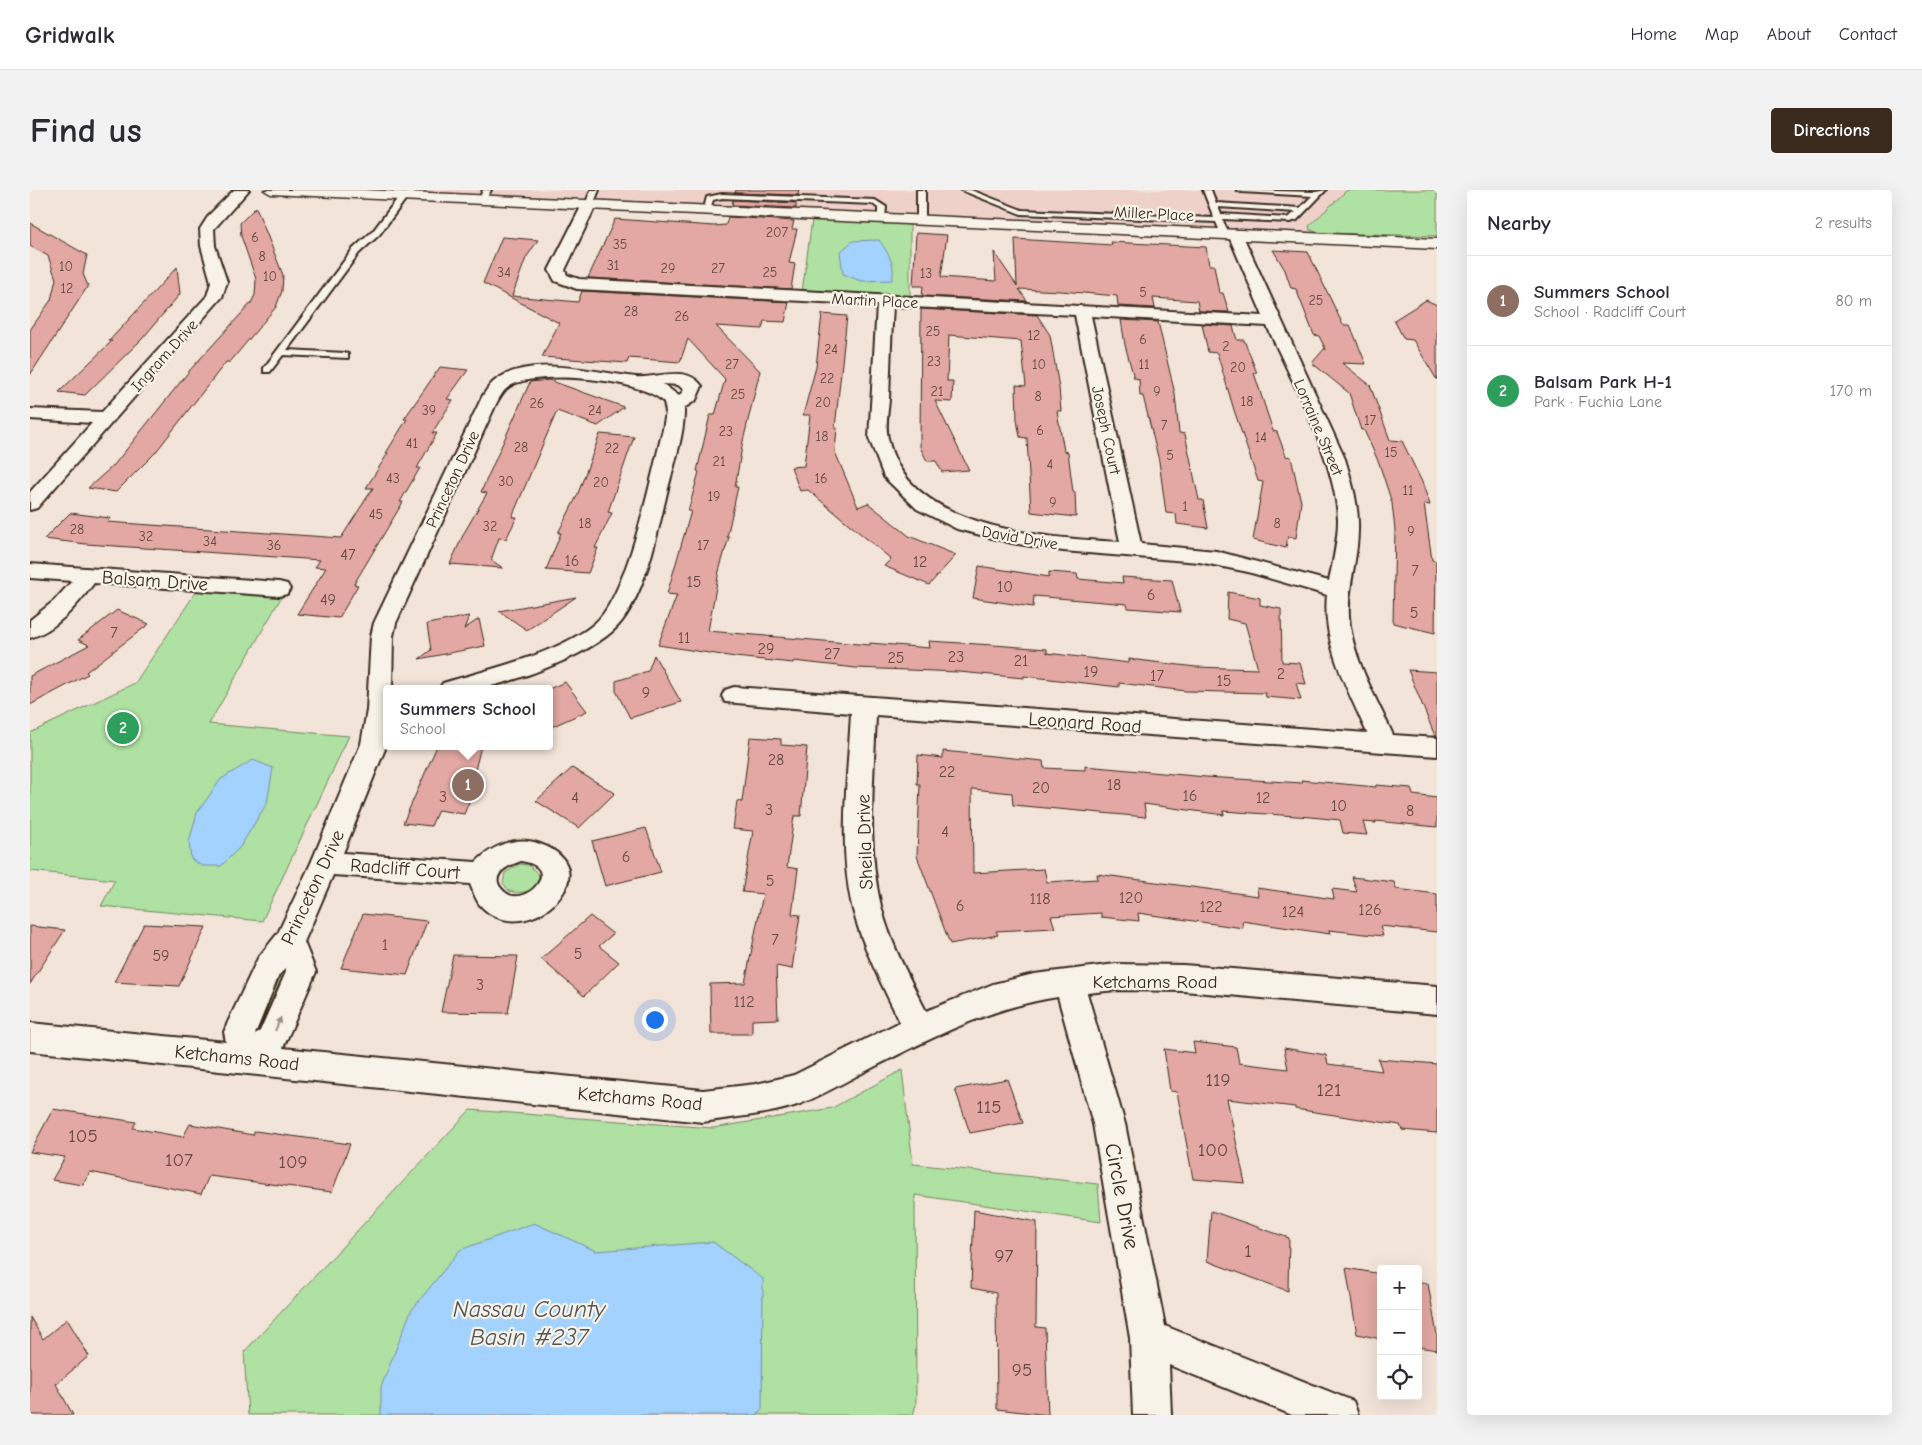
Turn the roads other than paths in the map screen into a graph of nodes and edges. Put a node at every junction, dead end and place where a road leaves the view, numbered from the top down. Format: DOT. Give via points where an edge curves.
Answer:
graph roads {
  1 [pos="242,190"];
  2 [pos="271,190"];
  3 [pos="921,190"];
  4 [pos="965,190"];
  5 [pos="1207,190"];
  6 [pos="1241,190"];
  7 [pos="380,192"];
  8 [pos="1320,192"];
  9 [pos="716,193"];
  10 [pos="484,195"];
  11 [pos="404,196"];
  12 [pos="592,197"];
  13 [pos="1213,205"];
  14 [pos="880,206"];
  15 [pos="706,210"];
  16 [pos="1302,210"];
  17 [pos="921,220"];
  18 [pos="1224,226"];
  19 [pos="1437,244"];
  20 [pos="884,301"];
  21 [pos="1082,311"];
  22 [pos="1273,321"];
  23 [pos="282,352"];
  24 [pos="345,356"];
  25 [pos="267,370"];
  26 [pos="30,414"];
  27 [pos="106,418"];
  28 [pos="30,504"];
  29 [pos="1132,549"];
  30 [pos="30,571"];
  31 [pos="88,576"];
  32 [pos="279,589"];
  33 [pos="1338,591"];
  34 [pos="30,630"];
  35 [pos="463,685"];
  36 [pos="734,696"];
  37 [pos="864,706"];
  38 [pos="383,709"];
  39 [pos="1384,744"];
  40 [pos="1437,747"];
  41 [pos="325,863"];
  42 [pos="484,874"];
  43 [pos="1070,982"];
  44 [pos="1437,1000"];
  45 [pos="920,1028"];
  46 [pos="30,1037"];
  47 [pos="245,1058"];
  48 [pos="1149,1338"];
  49 [pos="1152,1415"];
  50 [pos="1340,1415"];
  1 -- 27 [label="street, Ingram Drive" via="207,229 218,282 214,297"];
  2 -- 7 [label="street, Miller Place"];
  3 -- 17 [label="lane"];
  4 -- 18 [label="lane" via="1021,212"];
  5 -- 13 [label="lane"];
  6 -- 8 [label="lane"];
  7 -- 11 [label="street, Miller Place"];
  8 -- 16 [label="lane"];
  9 -- 14 [label="lane"];
  9 -- 15 [label="lane"];
  10 -- 11 [label="street, Miller Place"];
  10 -- 12 [label="street, Miller Place"];
  11 -- 23 [label="lane" via="376,233 349,261"];
  12 -- 15 [label="street, Miller Place"];
  12 -- 20 [label="street, Martin Place" via="557,270 560,278 567,282"];
  13 -- 16 [label="lane"];
  13 -- 18 [label="lane"];
  14 -- 15 [label="street, Miller Place"];
  14 -- 17 [label="street, Miller Place"];
  16 -- 18 [label="lane" via="1287,220"];
  17 -- 18 [label="street, Miller Place"];
  18 -- 19 [label="street, Miller Place"];
  18 -- 22 [label="street, Lorraine Street"];
  20 -- 21 [label="street, Martin Place"];
  20 -- 29 [label="street, David Drive" via="878,438 889,471 916,500 949,519 1002,537 1060,545"];
  21 -- 22 [label="street, Martin Place"];
  21 -- 29 [label="street, Joseph Court"];
  22 -- 33 [label="street, Lorraine Street" via="1335,459 1345,494 1348,530"];
  23 -- 24 [label="lane"];
  23 -- 25 [label="lane"];
  26 -- 27 [label="street"];
  27 -- 28 [label="street, Ingram Drive"];
  29 -- 33 [label="street, David Drive" via="1211,557"];
  30 -- 31 [label="street, Balsam Drive"];
  31 -- 32 [label="street, Balsam Drive"];
  31 -- 34 [label="street" via="48,620"];
  33 -- 39 [label="street, Lorraine Street" via="1339,629 1344,647"];
  35 -- 38 [label="street, Princeton Drive" via="575,646 604,628 625,599 637,565 672,429 675,405 668,395 638,382 581,375 536,373 516,377 497,387 457,465 386,624 382,636"];
  36 -- 37 [label="street, Leonard Road"];
  37 -- 39 [label="street, Leonard Road"];
  37 -- 45 [label="street, Sheila Drive" via="860,842 863,889 871,921 891,970"];
  38 -- 41 [label="street, Princeton Drive" via="374,744"];
  39 -- 40 [label="street, Leonard Road"];
  41 -- 42 [label="street, Radcliff Court"];
  41 -- 47 [label="street, Princeton Drive" via="290,942 301,972 271,1041"];
  43 -- 44 [label="street, Ketchams Road" via="1116,977 1184,978"];
  43 -- 45 [label="street, Ketchams Road" via="993,998"];
  43 -- 48 [label="street, Circle Drive" via="1109,1124"];
  45 -- 47 [label="street, Ketchams Road" via="798,1089 756,1100 703,1106"];
  46 -- 47 [label="street, Ketchams Road"];
  48 -- 49 [label="street, Circle Drive"];
  48 -- 50 [label="street"];
}
